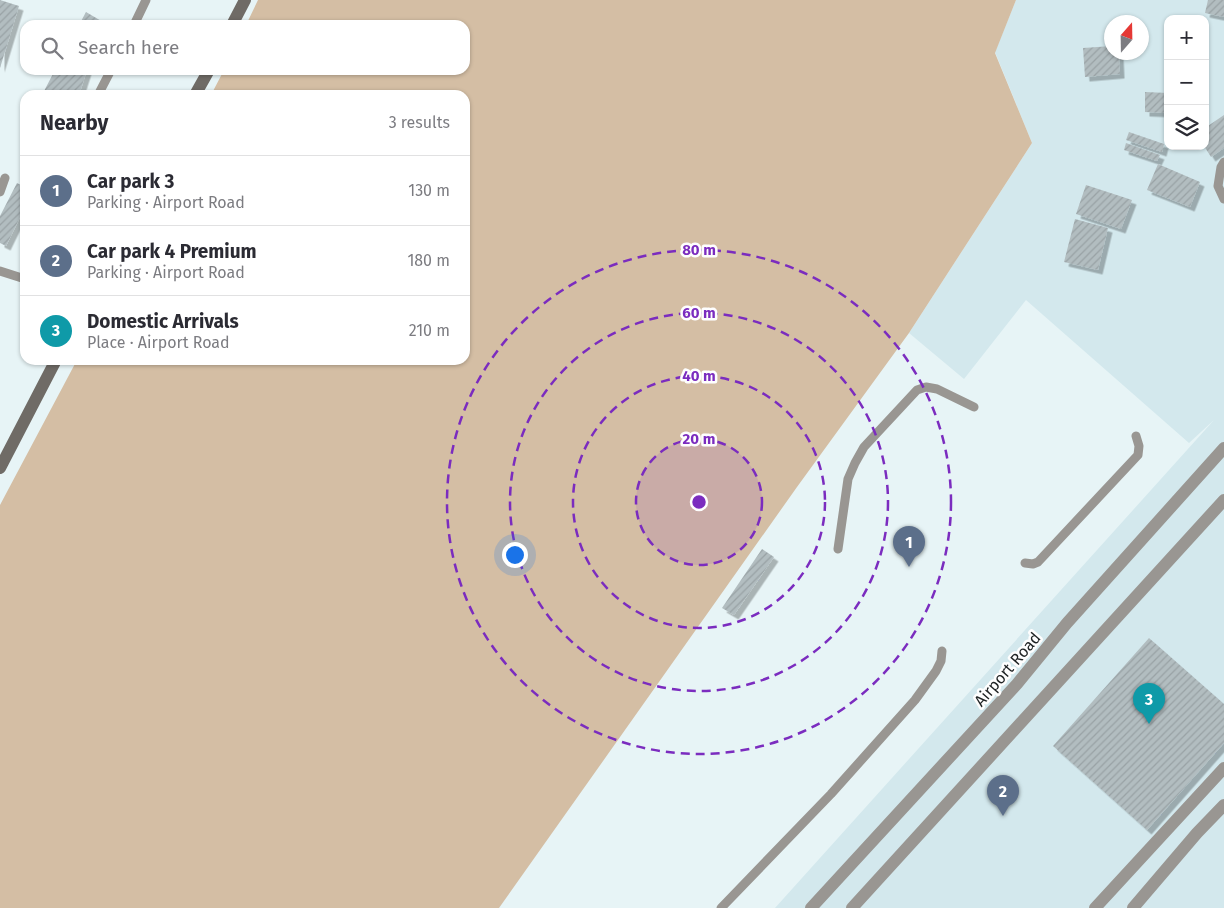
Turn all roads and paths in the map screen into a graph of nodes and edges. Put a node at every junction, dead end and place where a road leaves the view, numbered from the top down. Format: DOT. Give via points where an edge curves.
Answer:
graph roads {
  1 [pos="146,0"];
  2 [pos="245,0"];
  3 [pos="136,20"];
  4 [pos="235,20"];
  5 [pos="108,75"];
  6 [pos="205,75"];
  7 [pos="101,90"];
  8 [pos="198,90"];
  9 [pos="1224,162"];
  10 [pos="5,178"];
  11 [pos="0,192"];
  12 [pos="1224,198"];
  13 [pos="0,271"];
  14 [pos="20,277"];
  15 [pos="53,365"];
  16 [pos="974,407"];
  17 [pos="1136,436"];
  18 [pos="1224,448"];
  19 [pos="0,468"];
  20 [pos="1224,500"];
  21 [pos="838,549"];
  22 [pos="1025,563"];
  23 [pos="942,651"];
  24 [pos="1224,768"];
  25 [pos="1224,805"];
  26 [pos="720,908"];
  27 [pos="811,908"];
  28 [pos="852,908"];
  29 [pos="1095,908"];
  30 [pos="1133,908"];
  1 -- 3 [label="lane"];
  2 -- 4 [label="main road"];
  5 -- 7 [label="lane"];
  6 -- 8 [label="main road"];
  9 -- 12 [label="lane" via="1218,186"];
  10 -- 11 [label="lane"];
  13 -- 14 [label="lane"];
  15 -- 19 [label="main road"];
  16 -- 21 [label="lane" via="937,389 926,387 917,390 864,447 855,462 848,479"];
  17 -- 22 [label="lane" via="1138,455 1038,562"];
  18 -- 27 [label="street, Airport Road" via="1067,623 1017,684"];
  20 -- 28 [label="street"];
  23 -- 26 [label="lane" via="936,671 915,700 831,794"];
  24 -- 29 [label="street"];
  25 -- 30 [label="street"];
}
